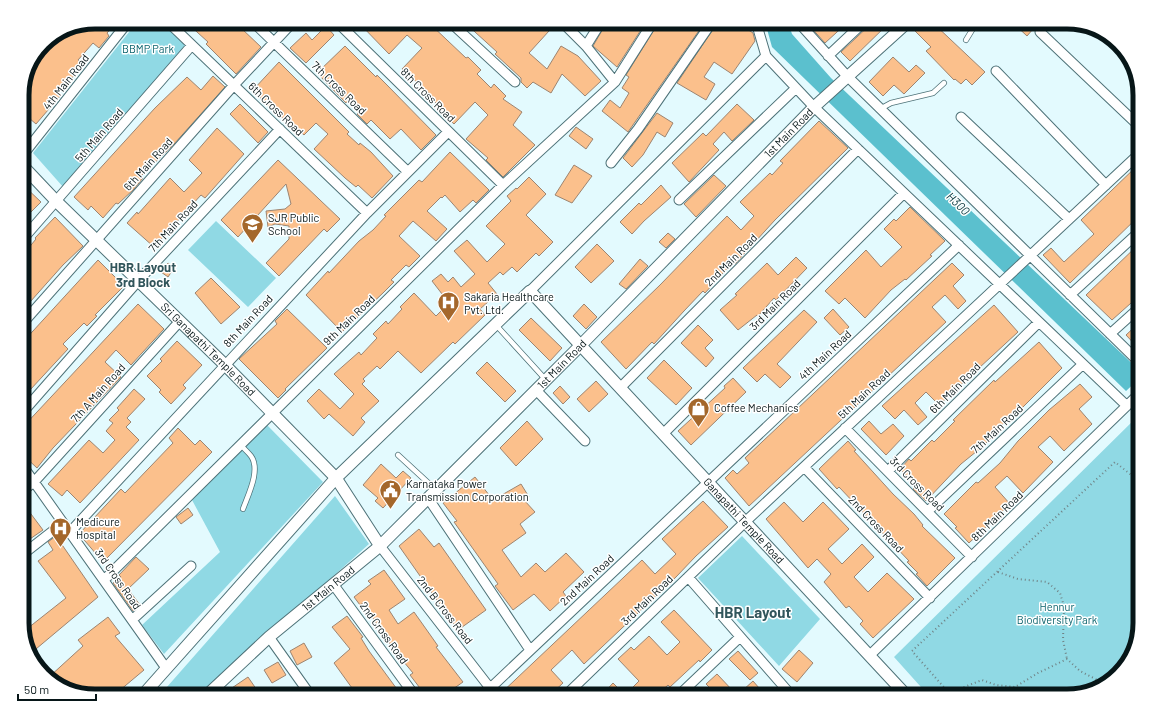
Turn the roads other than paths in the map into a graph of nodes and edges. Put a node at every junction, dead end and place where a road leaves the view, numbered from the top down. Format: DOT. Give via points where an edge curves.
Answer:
graph roads {
  1 [pos="122,29"];
  2 [pos="175,29"];
  3 [pos="260,29"];
  4 [pos="286,29"];
  5 [pos="343,29"];
  6 [pos="458,29"];
  7 [pos="571,29"];
  8 [pos="597,29"];
  9 [pos="649,29"];
  10 [pos="707,29"];
  11 [pos="758,29"];
  12 [pos="804,29"];
  13 [pos="857,29"];
  14 [pos="900,29"];
  15 [pos="973,29"];
  16 [pos="1040,32"];
  17 [pos="966,40"];
  18 [pos="274,42"];
  19 [pos="192,45"];
  20 [pos="586,46"];
  21 [pos="766,56"];
  22 [pos="828,56"];
  23 [pos="996,72"];
  24 [pos="847,76"];
  25 [pos="515,82"];
  26 [pos="615,82"];
  27 [pos="944,83"];
  28 [pos="234,85"];
  29 [pos="796,88"];
  30 [pos="814,107"];
  31 [pos="880,108"];
  32 [pos="962,117"];
  33 [pos="1133,120"];
  34 [pos="280,129"];
  35 [pos="448,132"];
  36 [pos="29,147"];
  37 [pos="858,150"];
  38 [pos="1133,159"];
  39 [pos="611,163"];
  40 [pos="29,172"];
  41 [pos="408,172"];
  42 [pos="1106,184"];
  43 [pos="503,185"];
  44 [pos="904,193"];
  45 [pos="679,200"];
  46 [pos="57,202"];
  47 [pos="367,213"];
  48 [pos="1069,219"];
  49 [pos="29,232"];
  50 [pos="1133,237"];
  51 [pos="97,239"];
  52 [pos="959,245"];
  53 [pos="1030,255"];
  54 [pos="138,281"];
  55 [pos="999,284"];
  56 [pos="530,291"];
  57 [pos="1070,294"];
  58 [pos="1133,313"];
  59 [pos="29,316"];
  60 [pos="180,321"];
  61 [pos="1039,322"];
  62 [pos="496,324"];
  63 [pos="1110,334"];
  64 [pos="580,346"];
  65 [pos="1133,356"];
  66 [pos="224,364"];
  67 [pos="1083,364"];
  68 [pos="546,380"];
  69 [pos="620,388"];
  70 [pos="536,390"];
  71 [pos="1133,401"];
  72 [pos="29,405"];
  73 [pos="1128,406"];
  74 [pos="271,413"];
  75 [pos="846,428"];
  76 [pos="663,434"];
  77 [pos="585,441"];
  78 [pos="240,444"];
  79 [pos="398,455"];
  80 [pos="804,467"];
  81 [pos="888,471"];
  82 [pos="29,475"];
  83 [pos="336,478"];
  84 [pos="34,482"];
  85 [pos="708,482"];
  86 [pos="29,486"];
  87 [pos="436,490"];
  88 [pos="428,498"];
  89 [pos="244,509"];
  90 [pos="928,512"];
  91 [pos="745,522"];
  92 [pos="63,523"];
  93 [pos="70,532"];
  94 [pos="380,546"];
  95 [pos="29,550"];
  96 [pos="972,557"];
  97 [pos="191,566"];
  98 [pos="688,577"];
  99 [pos="104,580"];
  100 [pos="333,584"];
  101 [pos="930,598"];
  102 [pos="132,620"];
  103 [pos="269,637"];
  104 [pos="740,637"];
  105 [pos="530,650"];
  106 [pos="870,655"];
  107 [pos="166,668"];
  108 [pos="490,688"];
  109 [pos="148,689"];
  110 [pos="222,689"];
  111 [pos="307,689"];
  112 [pos="411,689"];
  113 [pos="572,689"];
  114 [pos="685,689"];
  115 [pos="784,689"];
  116 [pos="902,689"];
  1 -- 36 [label="street, 4th Main Road"];
  2 -- 19 [label="street, 6th Cross Road"];
  3 -- 18 [label="street, 7th Cross Road"];
  4 -- 18 [label="street, 6th Main Road"];
  5 -- 35 [label="street, 8th Cross Road"];
  6 -- 25 [label="street"];
  7 -- 20 [label="street"];
  8 -- 20 [label="street"];
  9 -- 26 [label="street, 9th Main Road"];
  10 -- 39 [label="street" via="638,129"];
  11 -- 21 [label="street"];
  12 -- 22 [label="street"];
  13 -- 22 [label="street"];
  14 -- 24 [label="street, 1st Main Road"];
  15 -- 17 [label="lane"];
  16 -- 33 [label="street"];
  18 -- 28 [label="street, 6th Main Road"];
  18 -- 41 [label="street, 7th Cross Road"];
  19 -- 28 [label="street, 6th Cross Road"];
  19 -- 46 [label="street, 5th Main Road"];
  20 -- 26 [label="street"];
  21 -- 29 [label="street"];
  21 -- 56 [label="street"];
  22 -- 24 [label="street"];
  23 -- 42 [label="street"];
  24 -- 30 [label="street, 1st Main Road"];
  24 -- 31 [label="street"];
  26 -- 43 [label="street, 9th Main Road"];
  27 -- 31 [label="lane" via="933,93"];
  28 -- 34 [label="street, 6th Cross Road"];
  28 -- 51 [label="street, 6th Main Road"];
  29 -- 30 [label="street"];
  29 -- 45 [label="street"];
  30 -- 37 [label="street"];
  30 -- 64 [label="street, 1st Main Road"];
  31 -- 53 [label="street"];
  32 -- 48 [label="street"];
  34 -- 47 [label="street, 6th Cross Road"];
  34 -- 54 [label="street, 7th Main Road"];
  35 -- 41 [label="street, 8th Main Road"];
  35 -- 43 [label="street, 8th Cross Road"];
  37 -- 44 [label="street"];
  37 -- 69 [label="street, 2nd Main Road"];
  38 -- 42 [label="street, 5th Main Road"];
  40 -- 46 [label="street, Sri Ganapathi Temple Road"];
  41 -- 47 [label="street, 8th Main Road"];
  42 -- 48 [label="street, 5th Main Road"];
  43 -- 74 [label="street, 9th Main Road"];
  44 -- 52 [label="street"];
  44 -- 76 [label="street, 3rd Main Road"];
  46 -- 49 [label="street, 5th Main Road"];
  46 -- 51 [label="street, Sri Ganapathi Temple Road"];
  47 -- 66 [label="street, 8th Main Road"];
  48 -- 53 [label="street, 5th Main Road"];
  50 -- 57 [label="street"];
  51 -- 54 [label="street, Sri Ganapathi Temple Road"];
  51 -- 59 [label="street, 6th Main Road"];
  52 -- 55 [label="street"];
  52 -- 85 [label="street, 4th Main Road"];
  53 -- 55 [label="street, 5th Main Road"];
  53 -- 57 [label="street"];
  54 -- 60 [label="street, Sri Ganapathi Temple Road"];
  54 -- 72 [label="street, 7th Main Road"];
  55 -- 61 [label="street"];
  55 -- 75 [label="street, 5th Main Road"];
  56 -- 62 [label="street"];
  56 -- 64 [label="street, Ganapathi Temple Road"];
  57 -- 63 [label="street"];
  58 -- 63 [label="street"];
  60 -- 66 [label="street, Sri Ganapathi Temple Road"];
  60 -- 84 [label="street, 7th A Main Road"];
  61 -- 67 [label="street"];
  61 -- 81 [label="street, 6th Main Road"];
  62 -- 68 [label="lane"];
  62 -- 83 [label="street"];
  63 -- 65 [label="street"];
  64 -- 68 [label="street, 1st Main Road"];
  64 -- 69 [label="street, Ganapathi Temple Road"];
  66 -- 74 [label="street, Sri Ganapathi Temple Road"];
  66 -- 93 [label="street, 8th Main Road"];
  67 -- 73 [label="street"];
  67 -- 90 [label="street, 7th Main Road"];
  68 -- 70 [label="street, 1st Main Road"];
  69 -- 76 [label="street, Ganapathi Temple Road"];
  70 -- 77 [label="street"];
  70 -- 87 [label="street, 1st Main Road"];
  71 -- 73 [label="street, 8th Main Road"];
  73 -- 96 [label="street, 8th Main Road"];
  74 -- 78 [label="street, 9th Main Road"];
  74 -- 83 [label="street, Sri Ganapathi Temple Road"];
  75 -- 80 [label="street, 5th Main Road"];
  75 -- 81 [label="street, 3rd Cross Road"];
  76 -- 85 [label="street, Ganapathi Temple Road"];
  78 -- 89 [label="lane" via="254,462 252,482"];
  78 -- 99 [label="street, 9th Main Road"];
  79 -- 87 [label="lane"];
  80 -- 91 [label="street, 5th Main Road"];
  80 -- 101 [label="street, 2nd Cross Road"];
  81 -- 90 [label="street, 3rd Cross Road"];
  82 -- 84 [label="street, 3rd Cross Road"];
  83 -- 94 [label="street, Sri Ganapathi Temple Road"];
  83 -- 107 [label="street"];
  84 -- 86 [label="street"];
  84 -- 92 [label="street, 3rd Cross Road"];
  85 -- 91 [label="street, Ganapathi Temple Road"];
  85 -- 105 [label="street, 2nd Main Road"];
  87 -- 88 [label="street, 1st Main Road"];
  88 -- 94 [label="street, 1st Main Road"];
  88 -- 105 [label="street"];
  90 -- 96 [label="street, 3rd Cross Road"];
  91 -- 98 [label="street, 3rd Main Road"];
  91 -- 106 [label="street, Ganapathi Temple Road"];
  92 -- 93 [label="street, 3rd Cross Road"];
  92 -- 95 [label="street"];
  93 -- 99 [label="street, 3rd Cross Road"];
  94 -- 100 [label="street, 1st Main Road"];
  94 -- 108 [label="street, 2nd B Cross Road"];
  96 -- 101 [label="street, 8th Main Road"];
  97 -- 102 [label="street"];
  98 -- 104 [label="street"];
  98 -- 113 [label="street, 3rd Main Road"];
  99 -- 102 [label="street, 3rd Cross Road"];
  100 -- 103 [label="street, 1st Main Road"];
  100 -- 112 [label="street, 2nd Cross Road"];
  101 -- 106 [label="street, 8th Main Road"];
  102 -- 107 [label="street, 3rd Cross Road"];
  103 -- 110 [label="street, 1st Main Road"];
  103 -- 111 [label="street"];
  104 -- 114 [label="street"];
  104 -- 115 [label="street"];
  105 -- 108 [label="street, 2nd Main Road"];
  106 -- 116 [label="street, Ganapathi Temple Road"];
  107 -- 109 [label="street"];
}
